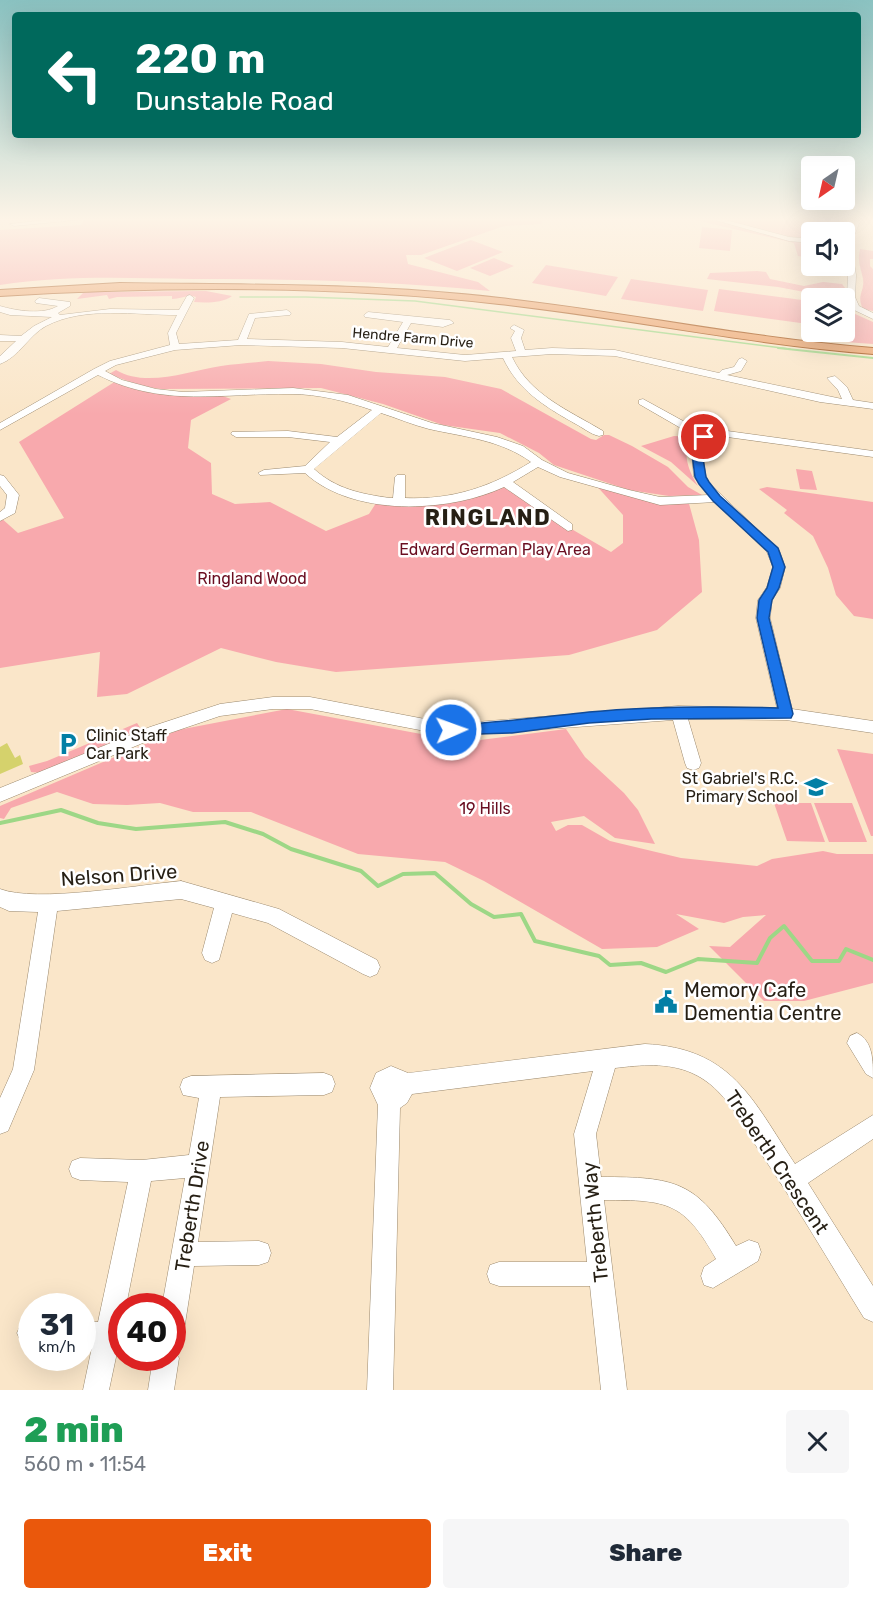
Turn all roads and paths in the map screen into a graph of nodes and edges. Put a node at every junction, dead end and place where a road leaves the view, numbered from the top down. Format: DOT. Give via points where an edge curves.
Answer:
graph roads {
  1 [pos="852,285"];
  2 [pos="0,291"];
  3 [pos="190,298"];
  4 [pos="39,301"];
  5 [pos="0,309"];
  6 [pos="182,313"];
  7 [pos="287,313"];
  8 [pos="55,315"];
  9 [pos="368,315"];
  10 [pos="873,316"];
  11 [pos="408,321"];
  12 [pos="450,323"];
  13 [pos="514,328"];
  14 [pos="0,338"];
  15 [pos="25,339"];
  16 [pos="241,342"];
  17 [pos="175,347"];
  18 [pos="873,348"];
  19 [pos="391,350"];
  20 [pos="522,354"];
  21 [pos="506,355"];
  22 [pos="0,361"];
  23 [pos="742,361"];
  24 [pos="97,371"];
  25 [pos="722,376"];
  26 [pos="832,378"];
  27 [pos="643,402"];
  28 [pos="849,404"];
  29 [pos="873,406"];
  30 [pos="380,408"];
  31 [pos="0,427"];
  32 [pos="598,433"];
  33 [pos="236,434"];
  34 [pos="704,437"];
  35 [pos="339,441"];
  36 [pos="873,454"];
  37 [pos="538,462"];
  38 [pos="308,469"];
  39 [pos="264,473"];
  40 [pos="401,477"];
  41 [pos="0,478"];
  42 [pos="505,482"];
  43 [pos="716,498"];
  44 [pos="399,502"];
  45 [pos="0,517"];
  46 [pos="568,527"];
  47 [pos="678,712"];
  48 [pos="786,714"];
  49 [pos="873,727"];
  50 [pos="693,763"];
  51 [pos="0,795"];
  52 [pos="0,898"];
  53 [pos="225,902"];
  54 [pos="49,903"];
  55 [pos="212,953"];
  56 [pos="370,967"];
  57 [pos="857,1043"];
  58 [pos="608,1058"];
  59 [pos="873,1067"];
  60 [pos="324,1084"];
  61 [pos="7,1096"];
  62 [pos="0,1123"];
  63 [pos="873,1126"];
  64 [pos="198,1165"];
  65 [pos="80,1169"];
  66 [pos="142,1171"];
  67 [pos="793,1179"];
  68 [pos="591,1188"];
  69 [pos="259,1253"];
  70 [pos="185,1254"];
  71 [pos="731,1264"];
  72 [pos="499,1274"];
  73 [pos="601,1274"];
  74 [pos="178,1293"];
  75 [pos="873,1309"];
  76 [pos="96,1332"];
  77 [pos="96,1371"];
  78 [pos="164,1371"];
  79 [pos="96,1390"];
  80 [pos="161,1390"];
  81 [pos="380,1390"];
  82 [pos="614,1390"];
  1 -- 10 [label="street" via="852,303"];
  2 -- 18 [label="main road" via="120,286 388,290 501,301 808,346"];
  3 -- 6 [label="street"];
  4 -- 8 [label="street" via="67,304"];
  5 -- 8 [label="street"];
  6 -- 8 [label="street"];
  6 -- 17 [label="street" via="172,333"];
  7 -- 16 [label="street" via="252,316"];
  8 -- 15 [label="street"];
  9 -- 11 [label="street"];
  11 -- 12 [label="street"];
  11 -- 19 [label="street"];
  13 -- 20 [label="street" via="519,330 517,344"];
  14 -- 15 [label="street"];
  15 -- 22 [label="street"];
  16 -- 17 [label="street, Hendre Farm Drive"];
  16 -- 19 [label="street, Hendre Farm Drive"];
  17 -- 24 [label="street, Hendre Farm Drive" via="132,357"];
  19 -- 21 [label="street, Hendre Farm Drive" via="465,358"];
  20 -- 21 [label="street, Hendre Farm Drive"];
  20 -- 25 [label="street, Hendre Farm Drive" via="615,353"];
  21 -- 32 [label="street" via="512,370 532,393"];
  23 -- 25 [label="street" via="738,369"];
  24 -- 30 [label="street" via="155,392 318,393"];
  24 -- 31 [label="street, Hendre Farm Drive"];
  25 -- 28 [label="street, Hendre Farm Drive"];
  26 -- 28 [label="street" via="843,389"];
  27 -- 34 [label="street"];
  28 -- 29 [label="street, Hendre Farm Drive"];
  30 -- 35 [label="street"];
  30 -- 37 [label="street" via="429,426 493,439 519,448"];
  33 -- 35 [label="street" via="278,433"];
  34 -- 36 [label="street" via="740,434"];
  34 -- 43 [label="street" via="696,446 700,477"];
  35 -- 38 [label="street"];
  37 -- 42 [label="street"];
  37 -- 43 [label="street" via="564,475 660,501"];
  38 -- 39 [label="street"];
  38 -- 44 [label="street" via="314,478 355,496"];
  40 -- 44 [label="street"];
  41 -- 45 [label="street" via="13,495 12,510"];
  42 -- 44 [label="street" via="446,501"];
  42 -- 46 [label="street"];
  43 -- 48 [label="street" via="774,550 779,567 765,600 763,618"];
  47 -- 48 [label="street"];
  47 -- 50 [label="street"];
  47 -- 51 [label="street" via="451,730 310,703 273,703 220,710 150,733"];
  48 -- 49 [label="street"];
  52 -- 54 [label="street, Nelson Drive" via="9,902"];
  53 -- 54 [label="street, Nelson Drive" via="181,890"];
  53 -- 55 [label="street"];
  53 -- 56 [label="street, Nelson Drive" via="272,915"];
  54 -- 61 [label="street" via="30,1042 23,1070"];
  57 -- 59 [label="street"];
  58 -- 67 [label="street, Treberth Crescent" via="645,1054 684,1058 717,1076"];
  58 -- 68 [label="street, Treberth Way" via="585,1134"];
  58 -- 81 [label="street, Treberth Crescent" via="396,1092"];
  60 -- 64 [label="street, Treberth Drive" via="201,1088"];
  61 -- 62 [label="street"];
  63 -- 67 [label="street"];
  64 -- 66 [label="street"];
  64 -- 70 [label="street, Treberth Drive"];
  65 -- 66 [label="street"];
  66 -- 76 [label="street"];
  67 -- 75 [label="street, Treberth Crescent"];
  68 -- 71 [label="street" via="673,1194 692,1205"];
  68 -- 73 [label="street, Treberth Way"];
  69 -- 70 [label="street"];
  70 -- 74 [label="street, Treberth Drive"];
  72 -- 73 [label="street"];
  73 -- 82 [label="street, Treberth Way"];
  77 -- 79 [label="street"];
  78 -- 80 [label="street"];
}
